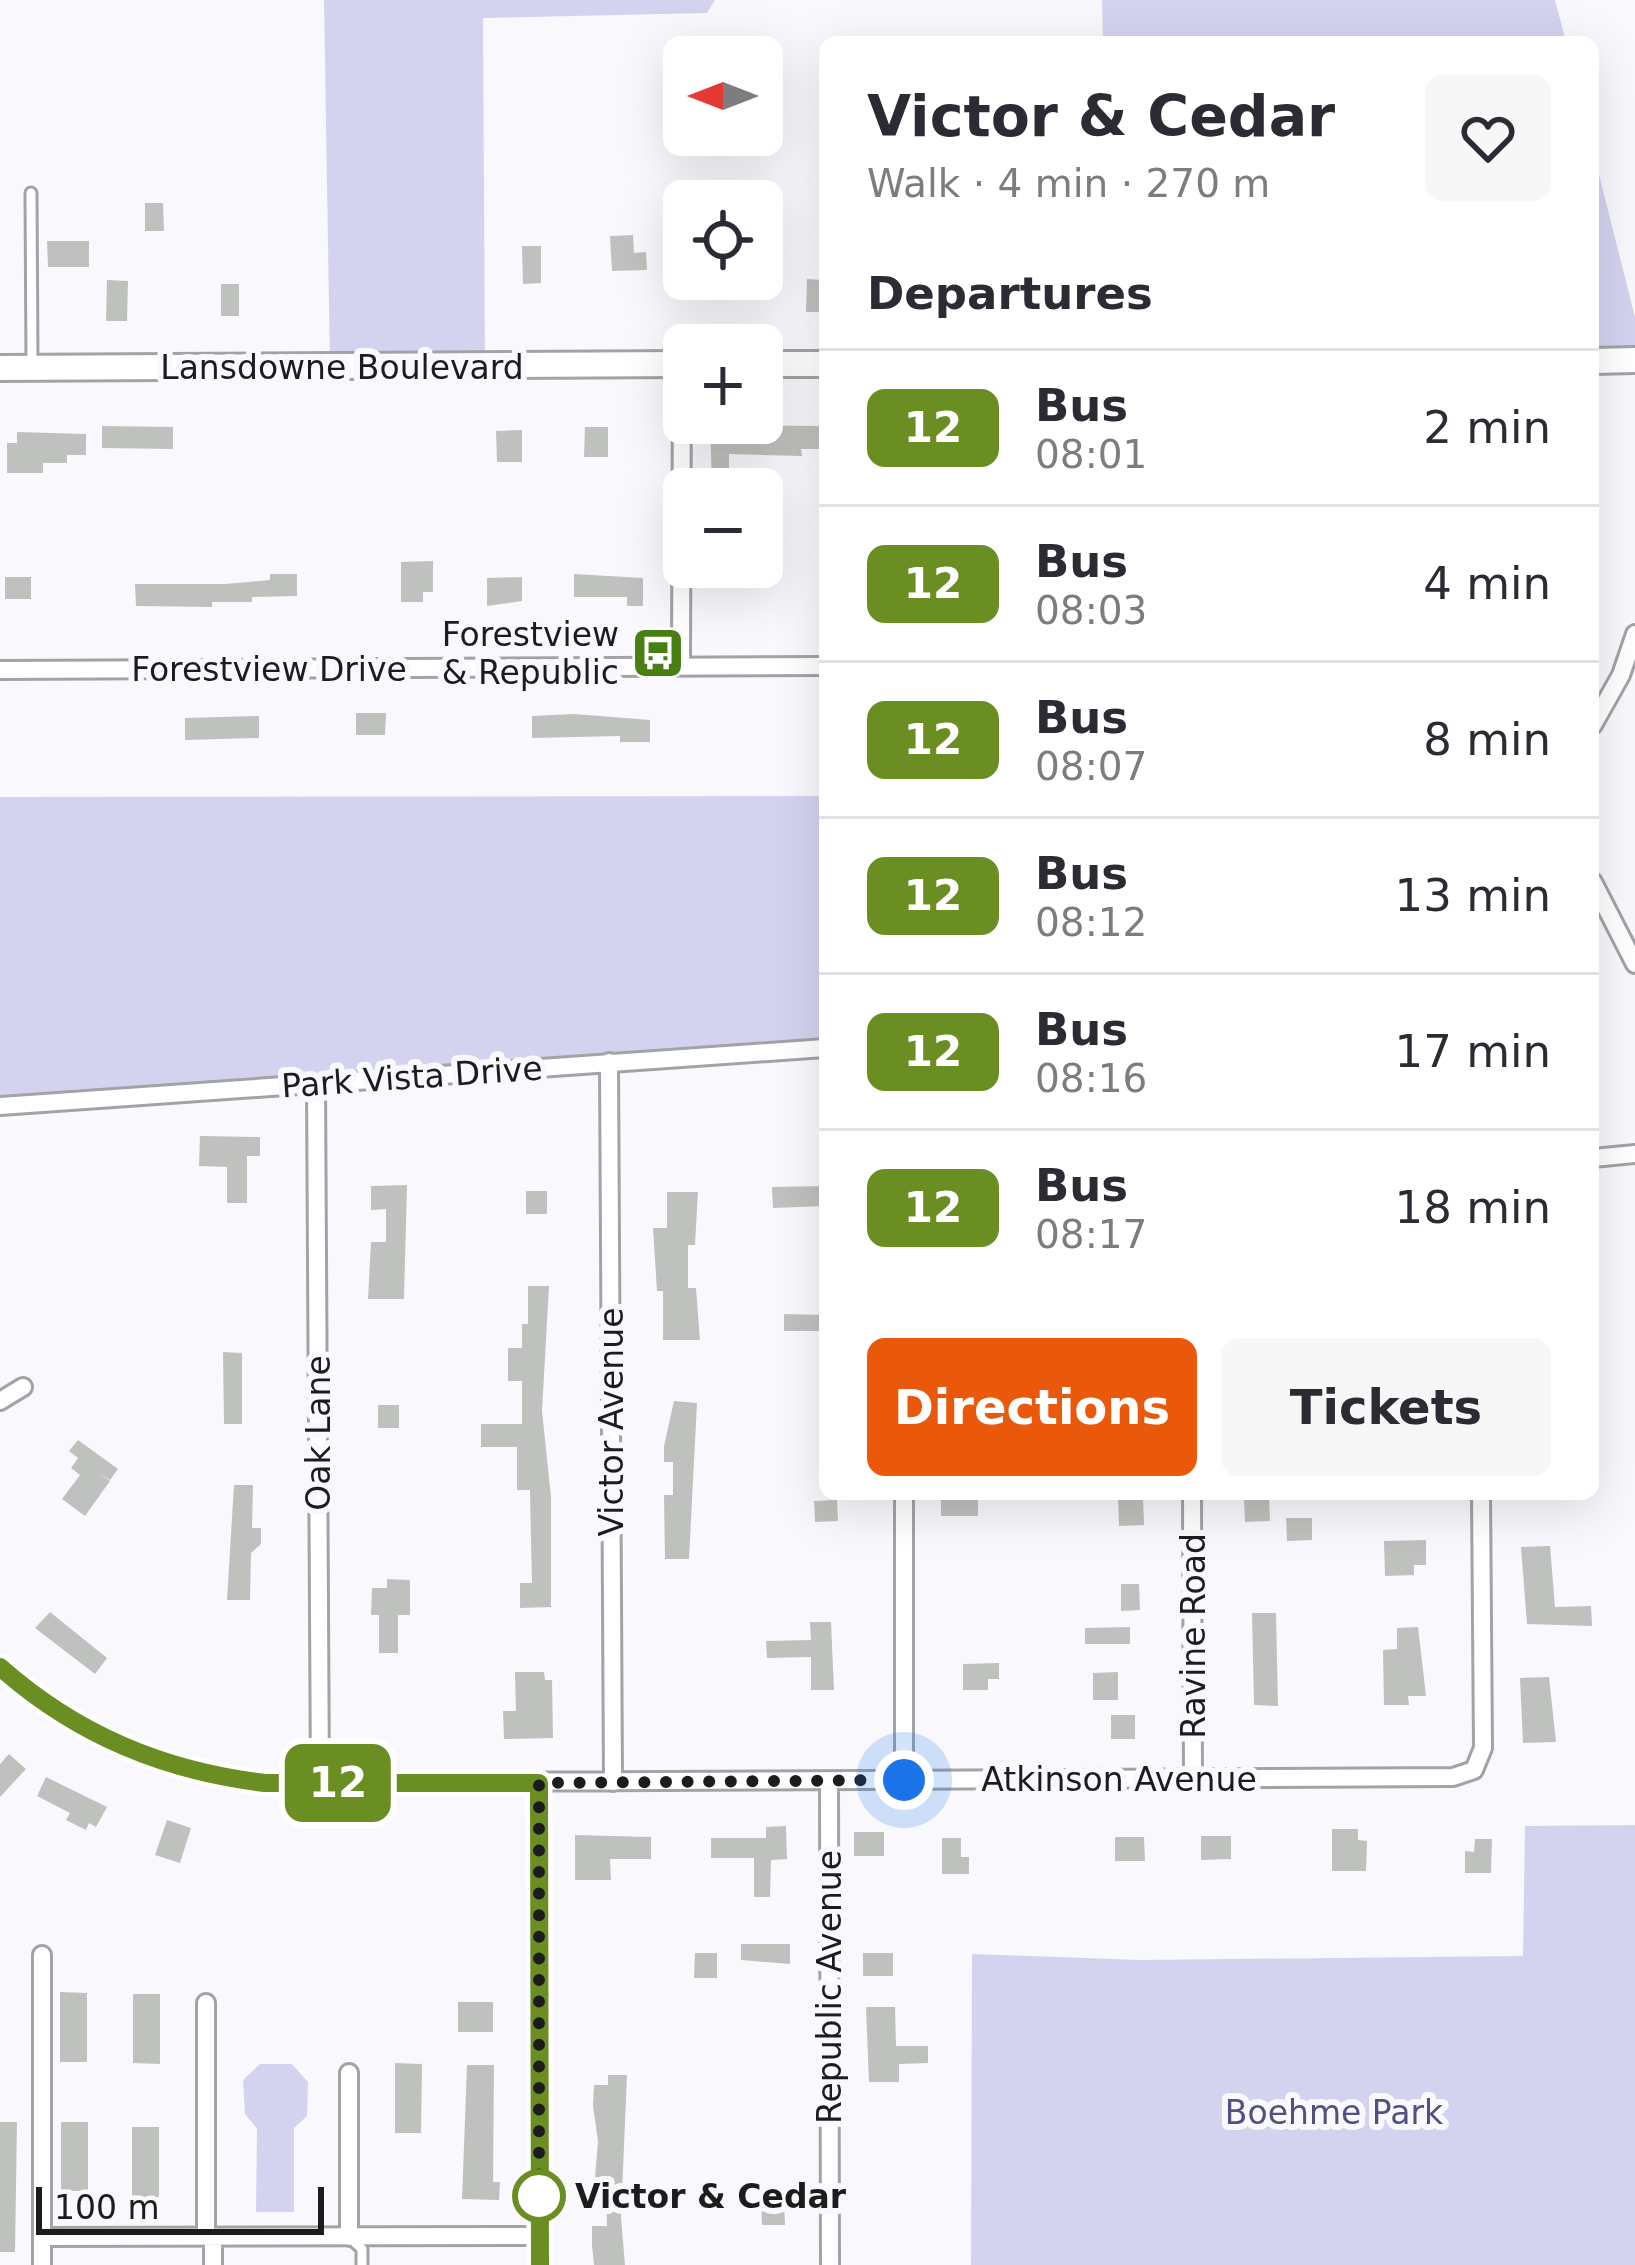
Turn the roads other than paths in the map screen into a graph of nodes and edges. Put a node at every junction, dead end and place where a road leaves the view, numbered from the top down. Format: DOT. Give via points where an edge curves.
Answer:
graph roads {
  1 [pos="31,193"];
  2 [pos="1635,360"];
  3 [pos="1599,361"];
  4 [pos="663,364"];
  5 [pos="783,364"];
  6 [pos="819,364"];
  7 [pos="0,368"];
  8 [pos="32,368"];
  9 [pos="682,444"];
  10 [pos="1635,634"];
  11 [pos="681,666"];
  12 [pos="819,666"];
  13 [pos="0,670"];
  14 [pos="1599,714"];
  15 [pos="1599,893"];
  16 [pos="1635,964"];
  17 [pos="819,1048"];
  18 [pos="609,1062"];
  19 [pos="316,1084"];
  20 [pos="0,1106"];
  21 [pos="1635,1154"];
  22 [pos="1599,1157"];
  23 [pos="23,1387"];
  24 [pos="0,1401"];
  25 [pos="904,1500"];
  26 [pos="1192,1500"];
  27 [pos="1481,1500"];
  28 [pos="0,1667"];
  29 [pos="1193,1778"];
  30 [pos="829,1780"];
  31 [pos="904,1780"];
  32 [pos="613,1782"];
  33 [pos="320,1783"];
  34 [pos="539,1783"];
  35 [pos="42,1955"];
  36 [pos="206,2003"];
  37 [pos="350,2073"];
  38 [pos="540,2236"];
  39 [pos="42,2237"];
  40 [pos="210,2237"];
  41 [pos="349,2237"];
  42 [pos="42,2265"];
  43 [pos="213,2265"];
  44 [pos="362,2265"];
  45 [pos="540,2265"];
  46 [pos="830,2265"];
  1 -- 8 [label="lane"];
  2 -- 3 [label="street"];
  4 -- 8 [label="street, Lansdowne Boulevard"];
  5 -- 6 [label="street"];
  7 -- 8 [label="street, Lansdowne Boulevard"];
  9 -- 11 [label="street"];
  10 -- 14 [label="street"];
  11 -- 12 [label="street, Forestview Drive"];
  11 -- 13 [label="street, Forestview Drive"];
  15 -- 16 [label="street"];
  17 -- 18 [label="street, Park Vista Drive"];
  18 -- 19 [label="street, Park Vista Drive"];
  18 -- 32 [label="street, Victor Avenue"];
  19 -- 20 [label="street, Park Vista Drive"];
  19 -- 33 [label="street, Oak Lane"];
  21 -- 22 [label="street"];
  23 -- 24 [label="street"];
  25 -- 31 [label="street"];
  26 -- 29 [label="street, Ravine Road"];
  27 -- 29 [label="street, Atkinson Avenue" via="1483,1748 1474,1771 1453,1778"];
  28 -- 33 [label="street, Atkinson Avenue" via="63,1715 145,1757 222,1778"];
  29 -- 31 [label="street, Atkinson Avenue"];
  30 -- 31 [label="street, Atkinson Avenue"];
  30 -- 32 [label="street, Atkinson Avenue"];
  30 -- 46 [label="street, Republic Avenue"];
  32 -- 34 [label="street, Atkinson Avenue"];
  33 -- 34 [label="street, Atkinson Avenue"];
  34 -- 38 [label="street"];
  35 -- 39 [label="street"];
  36 -- 40 [label="street"];
  37 -- 41 [label="street"];
  38 -- 41 [label="street"];
  38 -- 45 [label="street"];
  39 -- 40 [label="street"];
  39 -- 42 [label="street"];
  40 -- 41 [label="street"];
  40 -- 43 [label="street"];
  41 -- 44 [label="lane" via="362,2249"];
}
